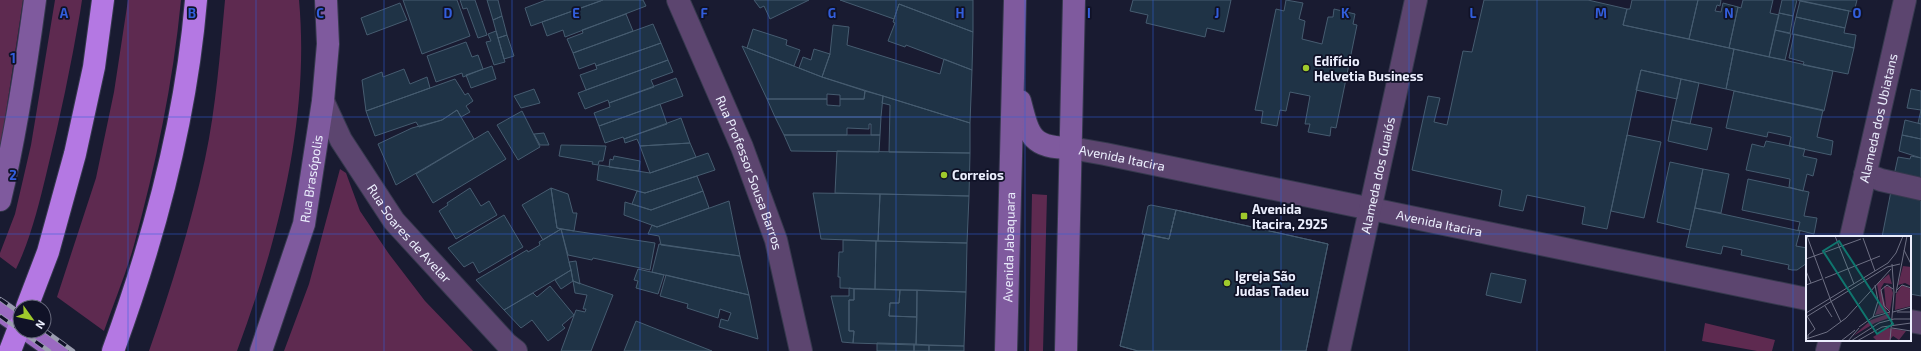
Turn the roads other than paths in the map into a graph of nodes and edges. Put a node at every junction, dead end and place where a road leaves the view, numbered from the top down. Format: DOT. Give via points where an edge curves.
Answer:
graph roads {
  1 [pos="34,0"];
  2 [pos="103,0"];
  3 [pos="196,0"];
  4 [pos="326,0"];
  5 [pos="678,0"];
  6 [pos="1016,0"];
  7 [pos="1074,0"];
  8 [pos="1416,0"];
  9 [pos="1905,0"];
  10 [pos="1014,76"];
  11 [pos="323,101"];
  12 [pos="1071,148"];
  13 [pos="1865,174"];
  14 [pos="1921,189"];
  15 [pos="0,200"];
  16 [pos="1370,208"];
  17 [pos="1851,236"];
  18 [pos="30,299"];
  19 [pos="1806,299"];
  20 [pos="0,310"];
  21 [pos="12,319"];
  22 [pos="1911,321"];
  23 [pos="1921,323"];
  24 [pos="15,339"];
  25 [pos="40,339"];
  26 [pos="1830,341"];
  27 [pos="10,351"];
  28 [pos="57,351"];
  29 [pos="113,351"];
  30 [pos="261,351"];
  31 [pos="516,351"];
  32 [pos="801,351"];
  33 [pos="1006,351"];
  34 [pos="1066,351"];
  35 [pos="1339,351"];
  36 [pos="1827,351"];
  1 -- 15 [label="main road" via="20,102"];
  2 -- 18 [label="highway" via="94,67 79,140 48,252"];
  3 -- 29 [label="highway" via="193,41 174,147 136,287"];
  4 -- 11 [label="main road, Rua Brasópolis" via="328,44"];
  5 -- 32 [label="street, Rua Professor Sousa Barros" via="742,147 776,240"];
  6 -- 10 [label="main road, Avenida Jabaquara"];
  7 -- 12 [label="main road"];
  8 -- 16 [label="street, Alameda dos Guaiós"];
  9 -- 13 [label="street, Alameda dos Ubiatans"];
  10 -- 12 [label="main road" via="1026,126 1031,136 1045,145"];
  10 -- 33 [label="main road, Avenida Jabaquara"];
  11 -- 30 [label="main road, Rua Brasópolis" via="304,224"];
  11 -- 31 [label="street, Rua Soares de Avelar" via="341,140 394,221"];
  12 -- 16 [label="street, Avenida Itacira"];
  12 -- 34 [label="main road"];
  13 -- 14 [label="street"];
  13 -- 17 [label="street, Alameda dos Ubiatans"];
  16 -- 19 [label="street, Avenida Itacira"];
  16 -- 35 [label="street, Alameda dos Guaiós"];
  20 -- 21 [label="main road"];
  22 -- 23 [label="street"];
  24 -- 27 [label="highway"];
  25 -- 28 [label="main road"];
  26 -- 36 [label="street"];
}
